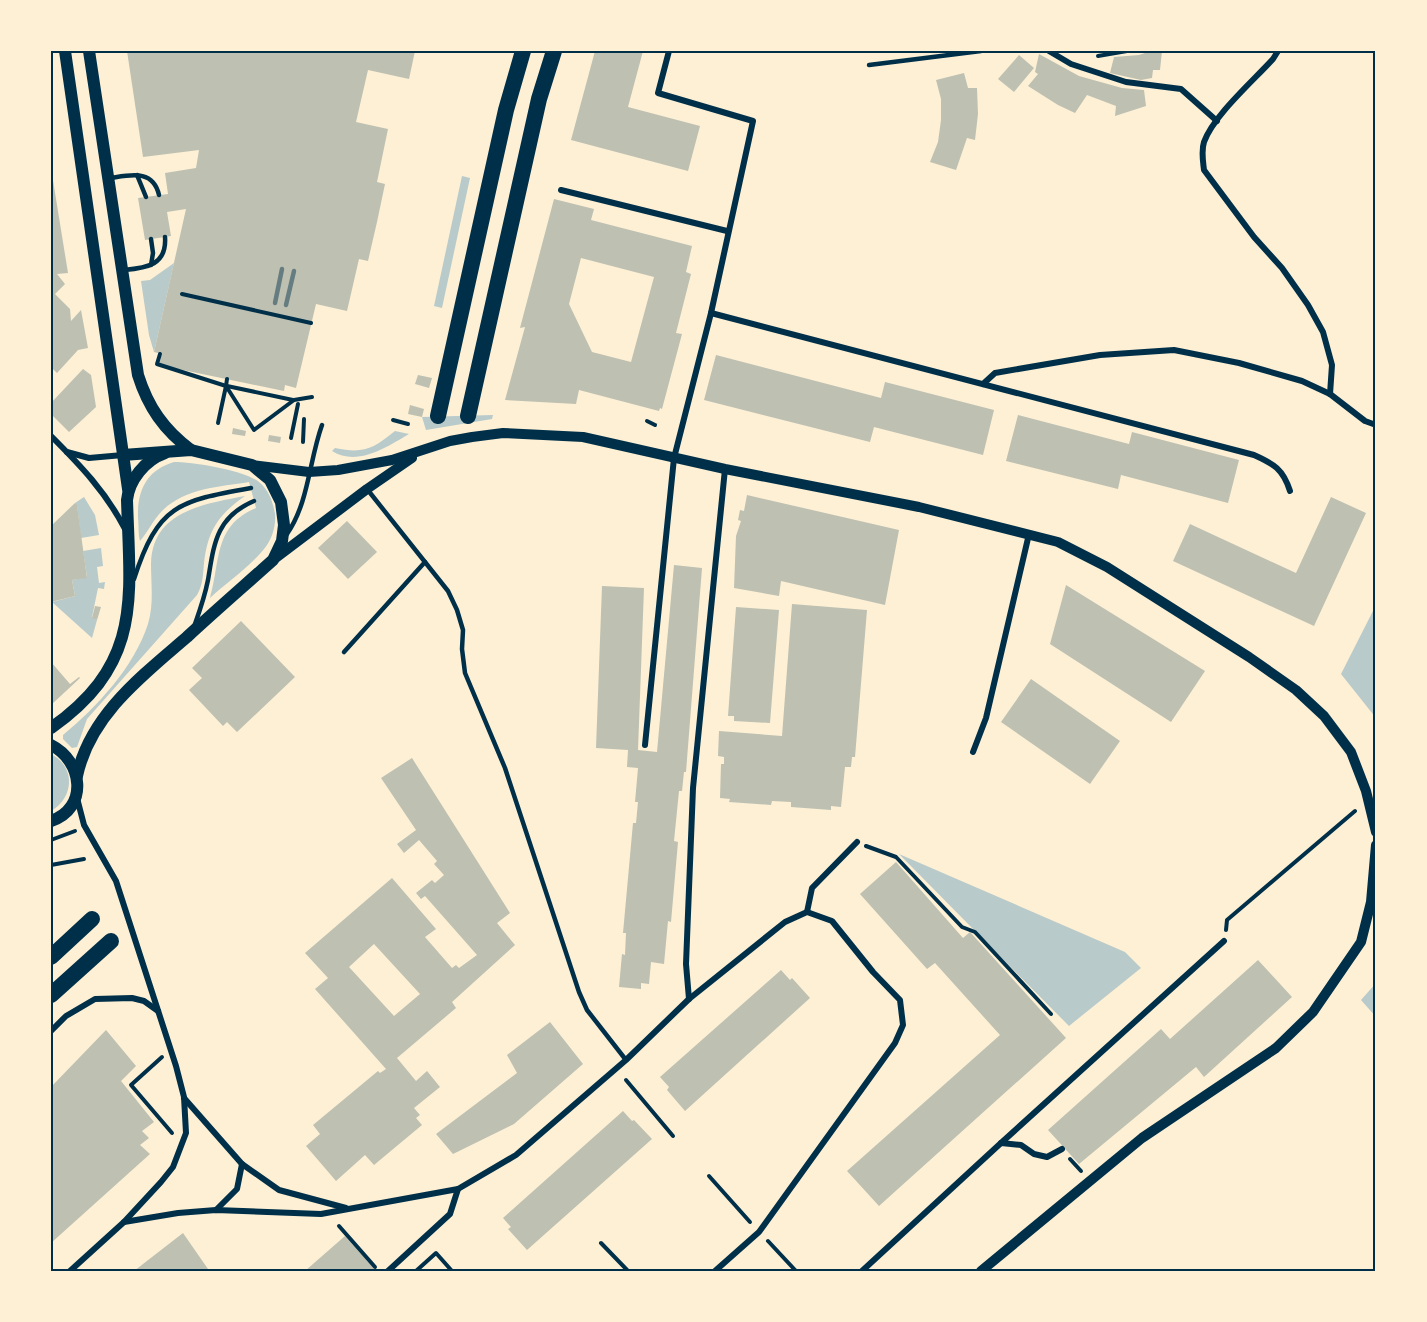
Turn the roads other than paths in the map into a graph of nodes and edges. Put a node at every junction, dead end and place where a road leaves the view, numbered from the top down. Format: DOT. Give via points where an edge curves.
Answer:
graph roads {
  1 [pos="65,51"];
  2 [pos="89,51"];
  3 [pos="524,51"];
  4 [pos="554,51"];
  5 [pos="669,51"];
  6 [pos="981,51"];
  7 [pos="1049,51"];
  8 [pos="1278,51"];
  9 [pos="869,65"];
  10 [pos="1217,121"];
  11 [pos="137,175"];
  12 [pos="108,179"];
  13 [pos="561,190"];
  14 [pos="159,195"];
  15 [pos="146,197"];
  16 [pos="727,231"];
  17 [pos="165,237"];
  18 [pos="152,239"];
  19 [pos="151,265"];
  20 [pos="122,270"];
  21 [pos="711,313"];
  22 [pos="983,384"];
  23 [pos="1330,394"];
  24 [pos="438,416"];
  25 [pos="468,416"];
  26 [pos="322,425"];
  27 [pos="1376,425"];
  28 [pos="51,436"];
  29 [pos="427,449"];
  30 [pos="191,450"];
  31 [pos="172,451"];
  32 [pos="67,452"];
  33 [pos="123,455"];
  34 [pos="674,458"];
  35 [pos="252,465"];
  36 [pos="725,469"];
  37 [pos="309,472"];
  38 [pos="251,488"];
  39 [pos="128,489"];
  40 [pos="367,489"];
  41 [pos="1290,491"];
  42 [pos="254,501"];
  43 [pos="128,534"];
  44 [pos="1029,534"];
  45 [pos="282,541"];
  46 [pos="273,560"];
  47 [pos="425,562"];
  48 [pos="130,592"];
  49 [pos="191,632"];
  50 [pos="344,652"];
  51 [pos="51,728"];
  52 [pos="51,745"];
  53 [pos="645,745"];
  54 [pos="973,752"];
  55 [pos="77,776"];
  56 [pos="77,792"];
  57 [pos="51,821"];
  58 [pos="1376,832"];
  59 [pos="857,842"];
  60 [pos="1376,845"];
  61 [pos="807,912"];
  62 [pos="92,920"];
  63 [pos="111,941"];
  64 [pos="1224,941"];
  65 [pos="51,957"];
  66 [pos="51,995"];
  67 [pos="689,999"];
  68 [pos="158,1012"];
  69 [pos="51,1031"];
  70 [pos="626,1060"];
  71 [pos="184,1097"];
  72 [pos="1001,1143"];
  73 [pos="1062,1149"];
  74 [pos="242,1164"];
  75 [pos="458,1189"];
  76 [pos="350,1209"];
  77 [pos="216,1210"];
  78 [pos="124,1222"];
  79 [pos="70,1271"];
  80 [pos="388,1271"];
  81 [pos="715,1271"];
  82 [pos="862,1271"];
  83 [pos="981,1271"];
  1 -- 33 [label="main road"];
  2 -- 12 [label="main road"];
  3 -- 24 [label="highway" via="506,110"];
  4 -- 25 [label="highway" via="534,120"];
  5 -- 16 [label="street" via="658,93 753,121"];
  6 -- 9 [label="lane"];
  7 -- 10 [label="street" via="1071,64 1126,82 1180,89"];
  8 -- 10 [label="street"];
  10 -- 23 [label="street" via="1204,142 1204,170 1308,305 1323,332 1332,365"];
  11 -- 12 [label="lane"];
  11 -- 14 [label="lane" via="153,181"];
  11 -- 15 [label="lane"];
  12 -- 20 [label="main road"];
  13 -- 16 [label="street"];
  16 -- 21 [label="street"];
  17 -- 19 [label="lane" via="164,253"];
  18 -- 19 [label="lane"];
  19 -- 20 [label="lane"];
  20 -- 30 [label="main road" via="144,394 166,429"];
  21 -- 22 [label="street"];
  21 -- 34 [label="street"];
  22 -- 23 [label="street" via="995,373 1006,371 1100,355 1174,350 1239,363 1302,381"];
  22 -- 41 [label="street" via="1254,455 1281,471"];
  23 -- 27 [label="street" via="1365,422"];
  26 -- 37 [label="lane"];
  28 -- 32 [label="street"];
  29 -- 34 [label="street" via="472,437 537,434 583,437"];
  29 -- 37 [label="street" via="357,468"];
  29 -- 40 [label="street"];
  30 -- 31 [label="main road"];
  30 -- 35 [label="main road"];
  31 -- 33 [label="main road"];
  31 -- 39 [label="main road" via="143,467"];
  32 -- 33 [label="street" via="89,458"];
  32 -- 43 [label="street" via="105,494"];
  33 -- 39 [label="main road"];
  34 -- 36 [label="street"];
  34 -- 53 [label="street"];
  35 -- 37 [label="street"];
  35 -- 45 [label="main road" via="270,480 277,494 282,511"];
  36 -- 44 [label="street" via="919,507"];
  36 -- 67 [label="street" via="693,788 686,964"];
  37 -- 45 [label="lane" via="294,525"];
  38 -- 48 [label="lane" via="208,496 169,513 144,550"];
  39 -- 43 [label="main road"];
  40 -- 46 [label="street"];
  40 -- 47 [label="lane"];
  42 -- 49 [label="lane" via="236,511 221,528"];
  43 -- 48 [label="main road"];
  44 -- 54 [label="street" via="986,718"];
  44 -- 58 [label="street" via="1058,542 1107,567 1296,690 1324,716 1351,752"];
  45 -- 46 [label="main road"];
  46 -- 49 [label="main road"];
  47 -- 50 [label="lane"];
  47 -- 70 [label="lane" via="448,591 457,610 463,630 465,673 505,768 579,992 587,1010"];
  48 -- 51 [label="main road" via="123,637 112,666 78,707"];
  49 -- 55 [label="main road" via="114,705 86,747"];
  52 -- 55 [label="main road" via="64,752"];
  55 -- 56 [label="main road"];
  56 -- 57 [label="main road" via="70,807"];
  56 -- 68 [label="street" via="84,825 116,881"];
  59 -- 61 [label="street" via="812,888"];
  60 -- 83 [label="street" via="1371,902 1361,942 1313,1012 1276,1048 1142,1138"];
  61 -- 67 [label="street" via="785,922"];
  61 -- 81 [label="street" via="832,921 900,1000 903,1025 759,1232"];
  62 -- 65 [label="highway"];
  63 -- 66 [label="highway"];
  64 -- 72 [label="street"];
  67 -- 70 [label="street"];
  68 -- 69 [label="street" via="144,1001 132,998 95,999 66,1016"];
  68 -- 71 [label="street"];
  70 -- 75 [label="street" via="516,1155"];
  71 -- 74 [label="street"];
  71 -- 78 [label="street" via="186,1133 173,1167"];
  72 -- 73 [label="street" via="1021,1145 1047,1157"];
  72 -- 82 [label="street"];
  74 -- 76 [label="street" via="279,1190"];
  74 -- 77 [label="street" via="237,1189"];
  75 -- 76 [label="street"];
  75 -- 80 [label="street" via="450,1214"];
  76 -- 77 [label="street" via="321,1214"];
  77 -- 78 [label="street"];
  78 -- 79 [label="street"];
}
